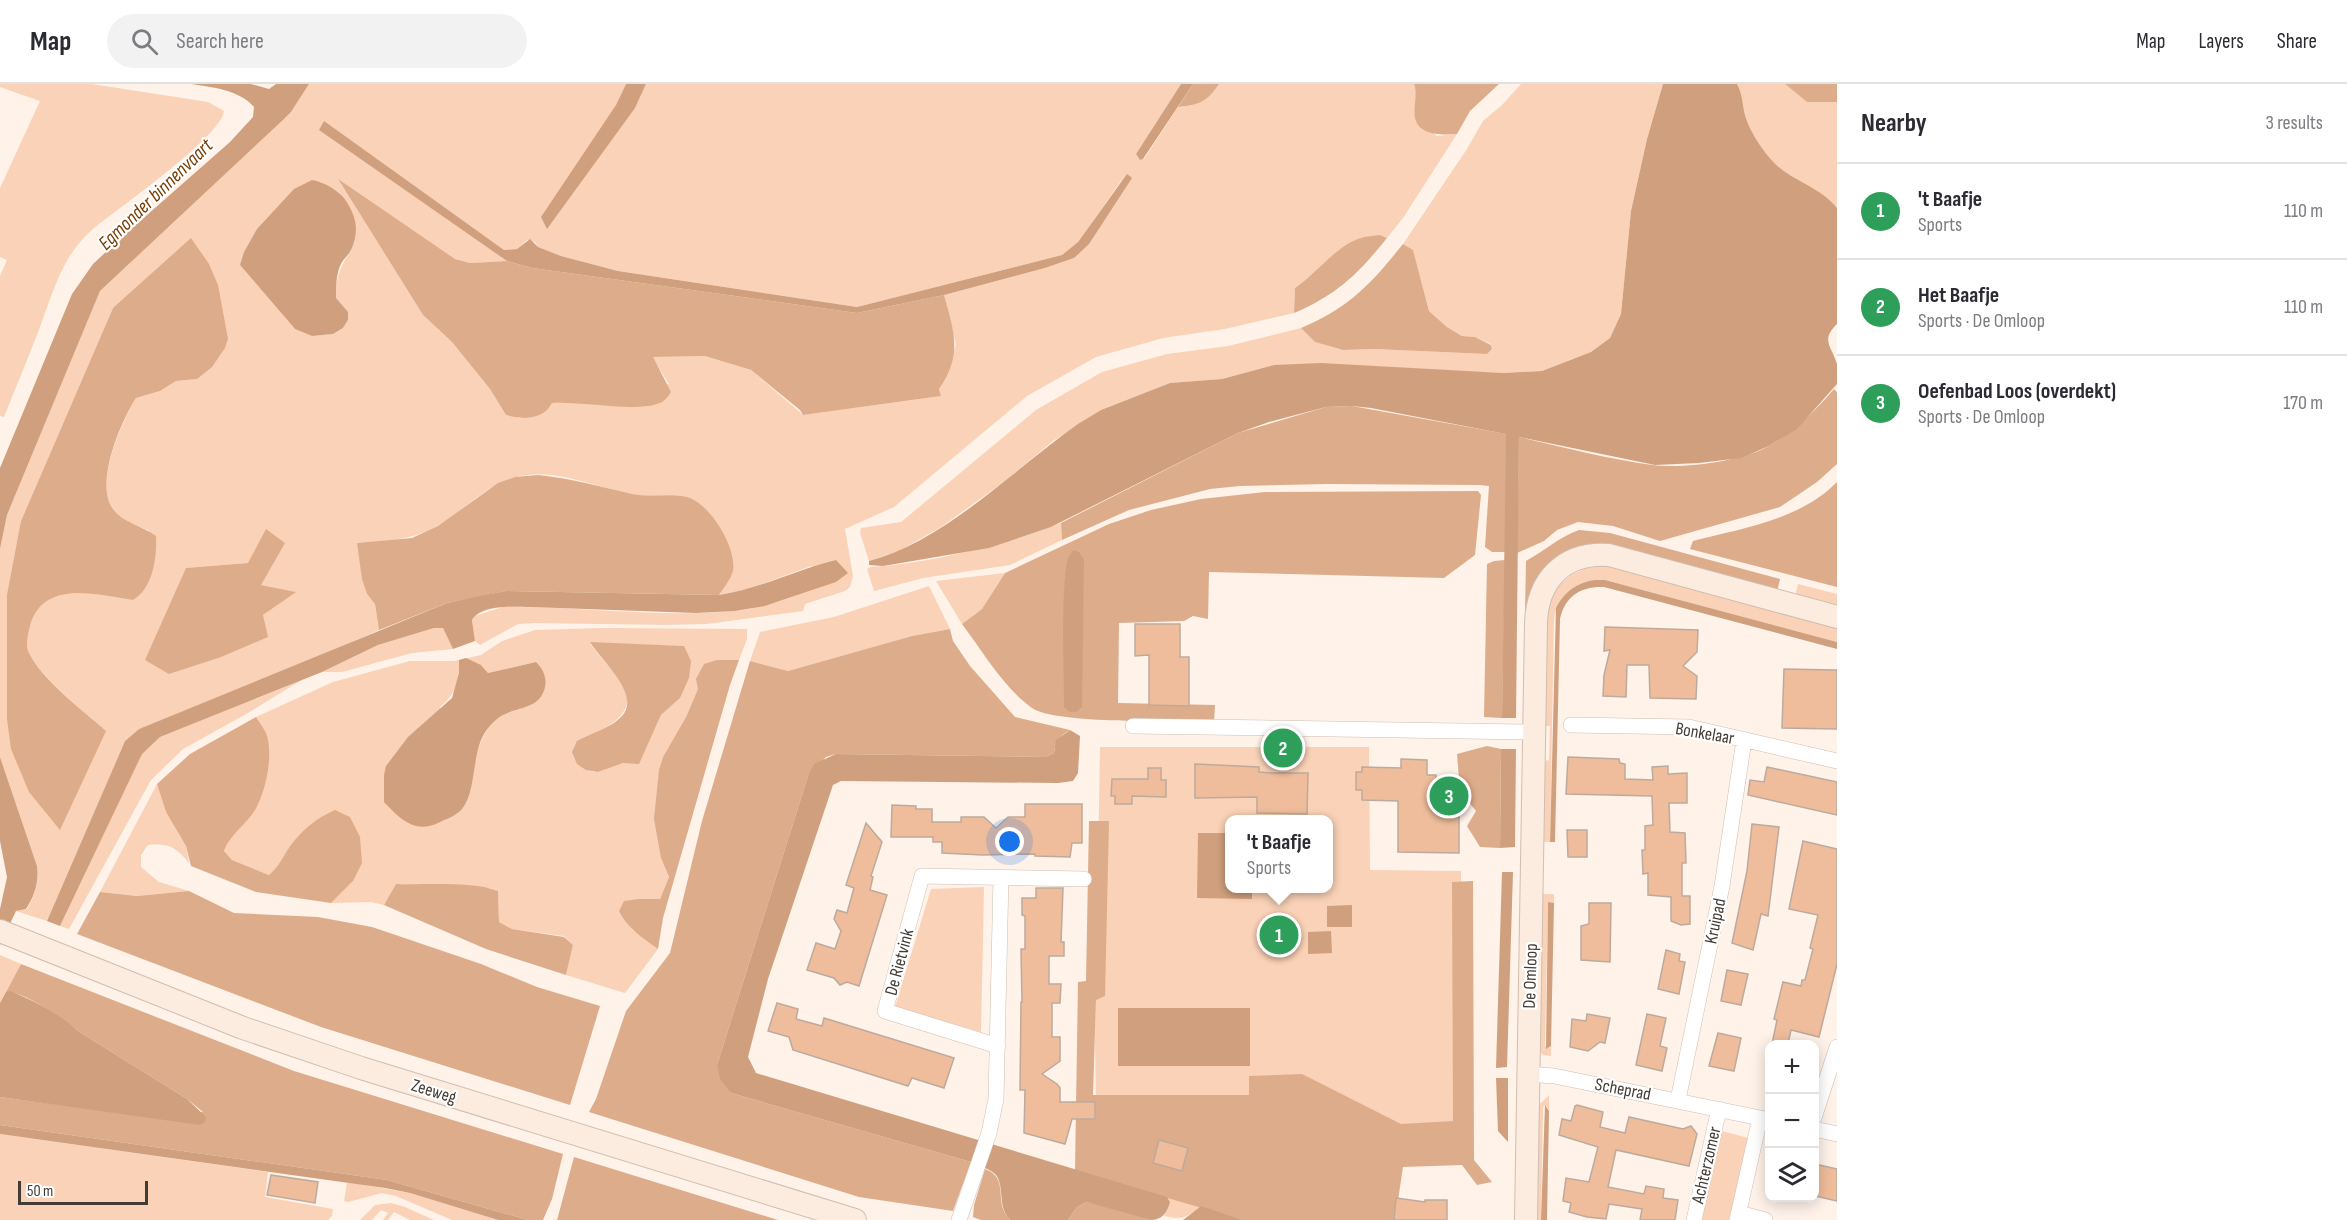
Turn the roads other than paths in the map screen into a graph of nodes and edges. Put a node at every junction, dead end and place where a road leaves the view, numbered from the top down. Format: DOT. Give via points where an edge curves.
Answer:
graph roads {
  1 [pos="1837,617"];
  2 [pos="1571,725"];
  3 [pos="1133,726"];
  4 [pos="1534,732"];
  5 [pos="1744,740"];
  6 [pos="1837,761"];
  7 [pos="1001,877"];
  8 [pos="1084,879"];
  9 [pos="0,931"];
  10 [pos="998,1046"];
  11 [pos="1837,1047"];
  12 [pos="1527,1074"];
  13 [pos="1678,1100"];
  14 [pos="1819,1105"];
  15 [pos="1719,1109"];
  16 [pos="1765,1119"];
  17 [pos="1819,1130"];
  18 [pos="1837,1134"];
  19 [pos="1738,1217"];
  20 [pos="855,1220"];
  21 [pos="959,1220"];
  22 [pos="1526,1220"];
  23 [pos="1694,1220"];
  24 [pos="1765,1220"];
  1 -- 4 [label="street, De Omloop" via="1618,557 1583,556 1551,577 1538,602"];
  2 -- 5 [label="street, Bonkelaar" via="1689,727"];
  3 -- 4 [label="street"];
  4 -- 12 [label="street, De Omloop"];
  5 -- 6 [label="street, Bonkelaar"];
  5 -- 13 [label="street, Kruipad" via="1722,886"];
  7 -- 8 [label="street, De Rietvink"];
  7 -- 10 [label="street"];
  7 -- 10 [label="street, De Rietvink" via="922,876 885,1011"];
  9 -- 20 [label="street, Zeeweg" via="243,1028"];
  10 -- 21 [label="street" via="996,1099"];
  11 -- 14 [label="street"];
  12 -- 13 [label="street, Scheprad"];
  12 -- 22 [label="street, De Omloop"];
  13 -- 15 [label="street, Scheprad"];
  15 -- 16 [label="street, Scheprad"];
  15 -- 23 [label="street, Achterzomer"];
  16 -- 19 [label="street"];
  17 -- 18 [label="street"];
  19 -- 24 [label="street"];
}
